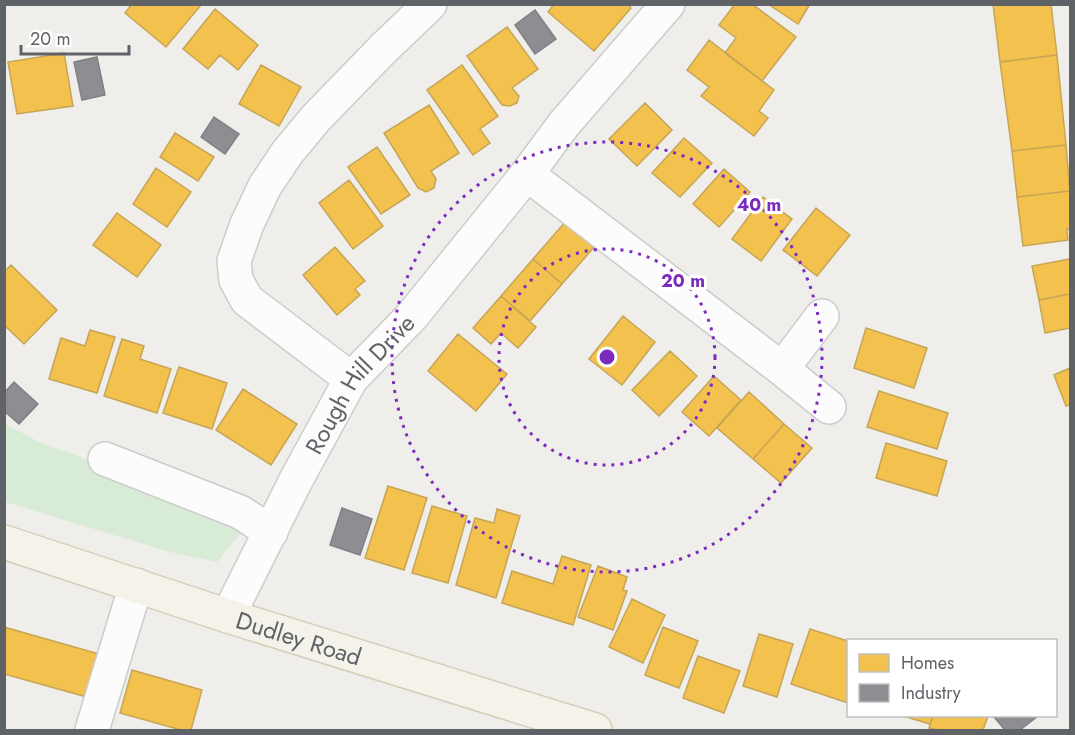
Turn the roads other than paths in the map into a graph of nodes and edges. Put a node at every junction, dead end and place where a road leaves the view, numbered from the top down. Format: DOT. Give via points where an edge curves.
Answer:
graph roads {
  1 [pos="430,4"];
  2 [pos="668,4"];
  3 [pos="527,174"];
  4 [pos="822,316"];
  5 [pos="782,369"];
  6 [pos="351,379"];
  7 [pos="829,407"];
  8 [pos="105,459"];
  9 [pos="271,532"];
  10 [pos="4,542"];
  11 [pos="136,585"];
  12 [pos="228,616"];
  13 [pos="92,730"];
  14 [pos="595,730"];
  1 -- 6 [label="street" via="316,118 287,153 265,186 234,261 236,280 247,300"];
  2 -- 3 [label="street, Rough Hill Drive" via="564,124"];
  3 -- 5 [label="street"];
  3 -- 6 [label="street, Rough Hill Drive" via="412,316"];
  4 -- 5 [label="street"];
  5 -- 7 [label="street"];
  6 -- 9 [label="street, Rough Hill Drive"];
  8 -- 9 [label="street" via="240,512"];
  9 -- 12 [label="street, Rough Hill Drive"];
  10 -- 11 [label="main road, Dudley Road"];
  11 -- 12 [label="main road, Dudley Road"];
  11 -- 13 [label="street"];
  12 -- 14 [label="main road, Dudley Road"];
}
